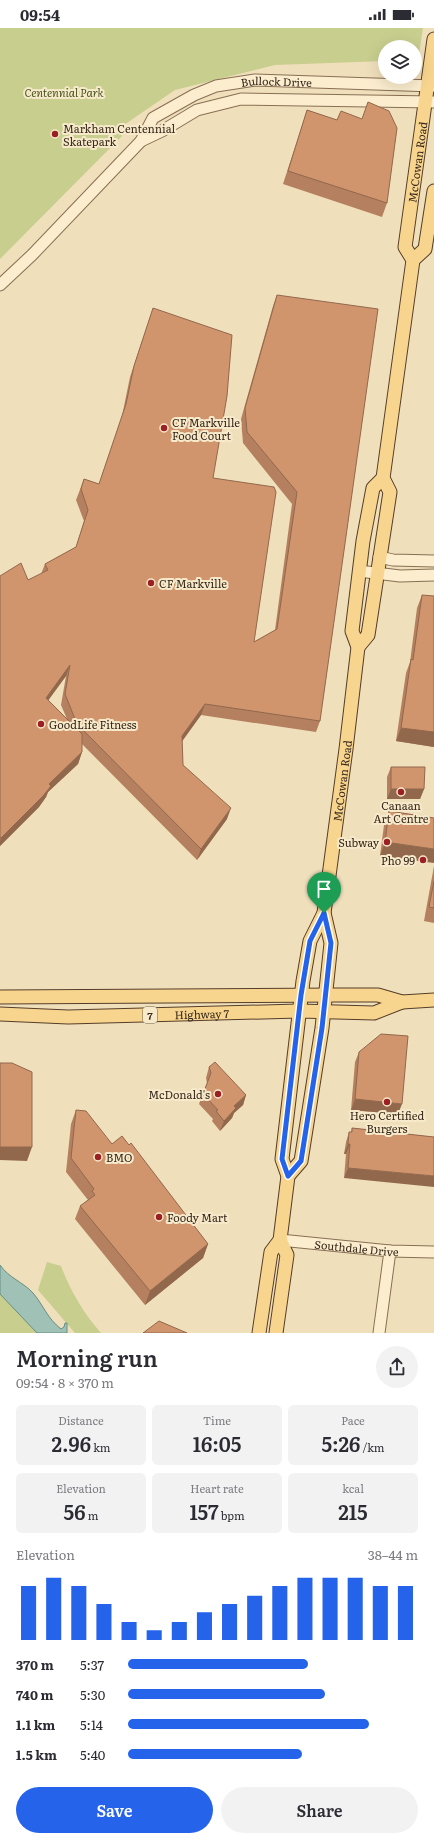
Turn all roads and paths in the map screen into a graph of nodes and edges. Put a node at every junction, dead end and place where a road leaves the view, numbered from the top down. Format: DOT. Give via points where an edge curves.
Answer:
graph roads {
  1 [pos="434,39"];
  2 [pos="430,86"];
  3 [pos="429,102"];
  4 [pos="141,141"];
  5 [pos="434,191"];
  6 [pos="413,260"];
  7 [pos="0,285"];
  8 [pos="384,478"];
  9 [pos="379,558"];
  10 [pos="434,561"];
  11 [pos="360,570"];
  12 [pos="377,573"];
  13 [pos="434,574"];
  14 [pos="358,648"];
  15 [pos="324,913"];
  16 [pos="301,995"];
  17 [pos="326,995"];
  18 [pos="0,997"];
  19 [pos="434,1000"];
  20 [pos="402,1002"];
  21 [pos="299,1011"];
  22 [pos="324,1012"];
  23 [pos="0,1014"];
  24 [pos="288,1176"];
  25 [pos="280,1240"];
  26 [pos="390,1251"];
  27 [pos="434,1252"];
  28 [pos="259,1333"];
  29 [pos="276,1333"];
  30 [pos="378,1333"];
  1 -- 2 [label="main road, McCowan Road"];
  2 -- 3 [label="main road, McCowan Road"];
  2 -- 4 [label="street, Bullock Drive" via="255,80 216,86 153,118"];
  3 -- 4 [label="street, Bullock Drive" via="241,99 197,110"];
  3 -- 6 [label="main road, McCowan Road" via="405,247"];
  4 -- 7 [label="street, Bullock Drive"];
  5 -- 6 [label="main road, McCowan Road" via="425,249"];
  6 -- 8 [label="main road, McCowan Road"];
  8 -- 9 [label="main road, McCowan Road" via="390,492"];
  8 -- 11 [label="main road, McCowan Road" via="373,488"];
  9 -- 10 [label="street"];
  9 -- 12 [label="main road, McCowan Road"];
  11 -- 12 [label="street"];
  11 -- 14 [label="main road, McCowan Road" via="352,631"];
  12 -- 13 [label="street" via="400,576"];
  12 -- 14 [label="main road, McCowan Road" via="368,635"];
  14 -- 15 [label="main road, McCowan Road"];
  15 -- 16 [label="main road, McCowan Road" via="310,941"];
  15 -- 17 [label="main road, McCowan Road" via="331,943"];
  16 -- 17 [label="main road, Highway 7 / 7"];
  16 -- 18 [label="main road, Highway 7 / 7"];
  16 -- 21 [label="main road, McCowan Road"];
  17 -- 20 [label="main road, Highway 7 / 7" via="378,995"];
  17 -- 22 [label="main road, McCowan Road"];
  19 -- 20 [label="main road, Highway 7 / 7"];
  20 -- 22 [label="main road, Highway 7 / 7" via="374,1013"];
  21 -- 22 [label="main road, Highway 7 / 7"];
  21 -- 23 [label="main road, Highway 7 / 7" via="68,1017"];
  21 -- 24 [label="main road, McCowan Road" via="282,1159"];
  22 -- 24 [label="main road, McCowan Road" via="301,1161"];
  24 -- 25 [label="main road, McCowan Road"];
  25 -- 26 [label="street, Southdale Drive"];
  25 -- 28 [label="main road, McCowan Road" via="271,1252"];
  25 -- 29 [label="main road, McCowan Road" via="287,1255"];
  26 -- 27 [label="street, Southdale Drive"];
  26 -- 30 [label="street"];
}
